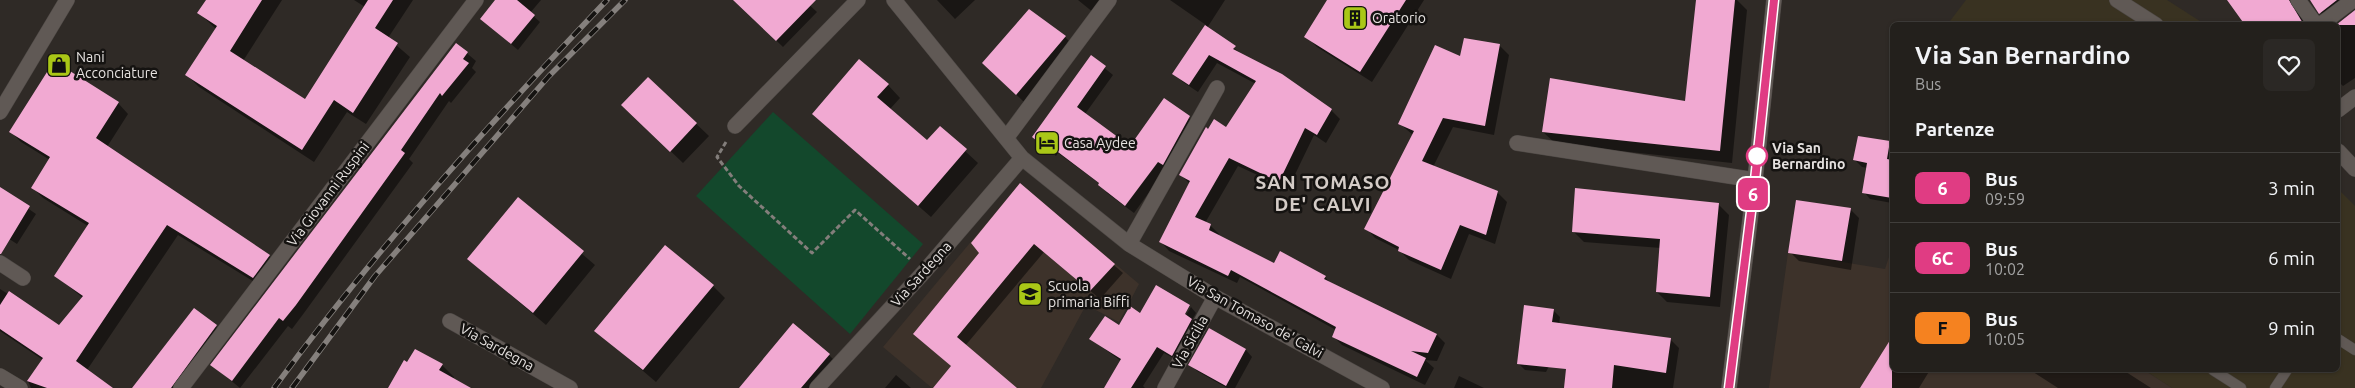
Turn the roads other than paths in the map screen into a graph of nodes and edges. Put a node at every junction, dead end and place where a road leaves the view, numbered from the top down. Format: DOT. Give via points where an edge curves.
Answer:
graph roads {
  1 [pos="67,0"];
  2 [pos="476,0"];
  3 [pos="858,0"];
  4 [pos="894,0"];
  5 [pos="1109,0"];
  6 [pos="1774,0"];
  7 [pos="2117,0"];
  8 [pos="2298,0"];
  9 [pos="2354,0"];
  10 [pos="2151,22"];
  11 [pos="2314,22"];
  12 [pos="2324,22"];
  13 [pos="1218,88"];
  14 [pos="2355,97"];
  15 [pos="2340,108"];
  16 [pos="0,112"];
  17 [pos="735,126"];
  18 [pos="1008,137"];
  19 [pos="1517,143"];
  20 [pos="2340,153"];
  21 [pos="1022,158"];
  22 [pos="2355,169"];
  23 [pos="1755,180"];
  24 [pos="1129,244"];
  25 [pos="0,263"];
  26 [pos="24,278"];
  27 [pos="1215,297"];
  28 [pos="450,320"];
  29 [pos="2340,341"];
  30 [pos="2355,350"];
  31 [pos="2216,372"];
  32 [pos="2286,372"];
  33 [pos="0,376"];
  34 [pos="20,388"];
  35 [pos="181,388"];
  36 [pos="570,388"];
  37 [pos="817,388"];
  38 [pos="1165,388"];
  39 [pos="1382,388"];
  40 [pos="1729,388"];
  41 [pos="2241,388"];
  42 [pos="2275,388"];
  1 -- 16 [label="street"];
  2 -- 35 [label="street, Via Giovanni Ruspini"];
  3 -- 17 [label="street"];
  4 -- 18 [label="street, Via San Tomaso de' Calvi"];
  5 -- 18 [label="street"];
  6 -- 23 [label="street"];
  7 -- 10 [label="street"];
  8 -- 11 [label="street"];
  9 -- 12 [label="street"];
  13 -- 24 [label="street"];
  14 -- 15 [label="street"];
  18 -- 21 [label="street, Via San Tomaso de' Calvi"];
  19 -- 23 [label="street"];
  20 -- 22 [label="street"];
  21 -- 24 [label="street, Via San Tomaso de' Calvi"];
  21 -- 37 [label="street, Via Sardegna" via="924,272"];
  23 -- 40 [label="street"];
  24 -- 27 [label="street, Via San Tomaso de' Calvi"];
  25 -- 26 [label="street"];
  27 -- 38 [label="street, Via Sicilia"];
  27 -- 39 [label="street, Via San Tomaso de' Calvi"];
  28 -- 36 [label="street, Via Sardegna"];
  29 -- 30 [label="lane"];
  31 -- 41 [label="lane"];
  32 -- 42 [label="lane"];
  33 -- 34 [label="street"];
}
